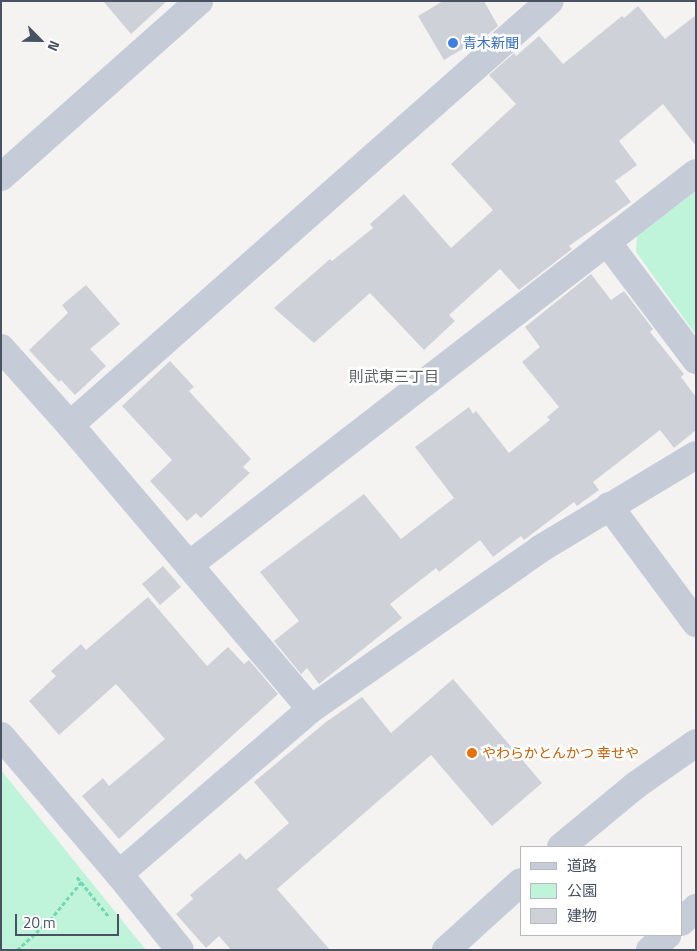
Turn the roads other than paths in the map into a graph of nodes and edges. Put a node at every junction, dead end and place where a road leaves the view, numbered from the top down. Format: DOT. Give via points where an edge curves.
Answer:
graph roads {
  1 [pos="198,1"];
  2 [pos="550,1"];
  3 [pos="696,173"];
  4 [pos="1,177"];
  5 [pos="607,242"];
  6 [pos="1,348"];
  7 [pos="696,360"];
  8 [pos="70,425"];
  9 [pos="696,455"];
  10 [pos="609,506"];
  11 [pos="189,565"];
  12 [pos="696,623"];
  13 [pos="311,709"];
  14 [pos="1,736"];
  15 [pos="696,743"];
  16 [pos="562,846"];
  17 [pos="112,865"];
  18 [pos="520,883"];
  19 [pos="696,908"];
  20 [pos="682,921"];
  21 [pos="666,936"];
  22 [pos="180,950"];
  23 [pos="446,950"];
  24 [pos="650,950"];
  1 -- 4 [label="street"];
  2 -- 8 [label="street"];
  3 -- 5 [label="street"];
  5 -- 7 [label="street"];
  5 -- 11 [label="street"];
  6 -- 8 [label="street"];
  8 -- 11 [label="street"];
  9 -- 10 [label="street"];
  10 -- 12 [label="street"];
  10 -- 13 [label="street" via="540,549"];
  11 -- 13 [label="street"];
  13 -- 17 [label="street"];
  14 -- 17 [label="street"];
  15 -- 16 [label="street" via="636,785"];
  17 -- 22 [label="street"];
  18 -- 23 [label="street"];
  19 -- 20 [label="street"];
  21 -- 24 [label="street"];
}
